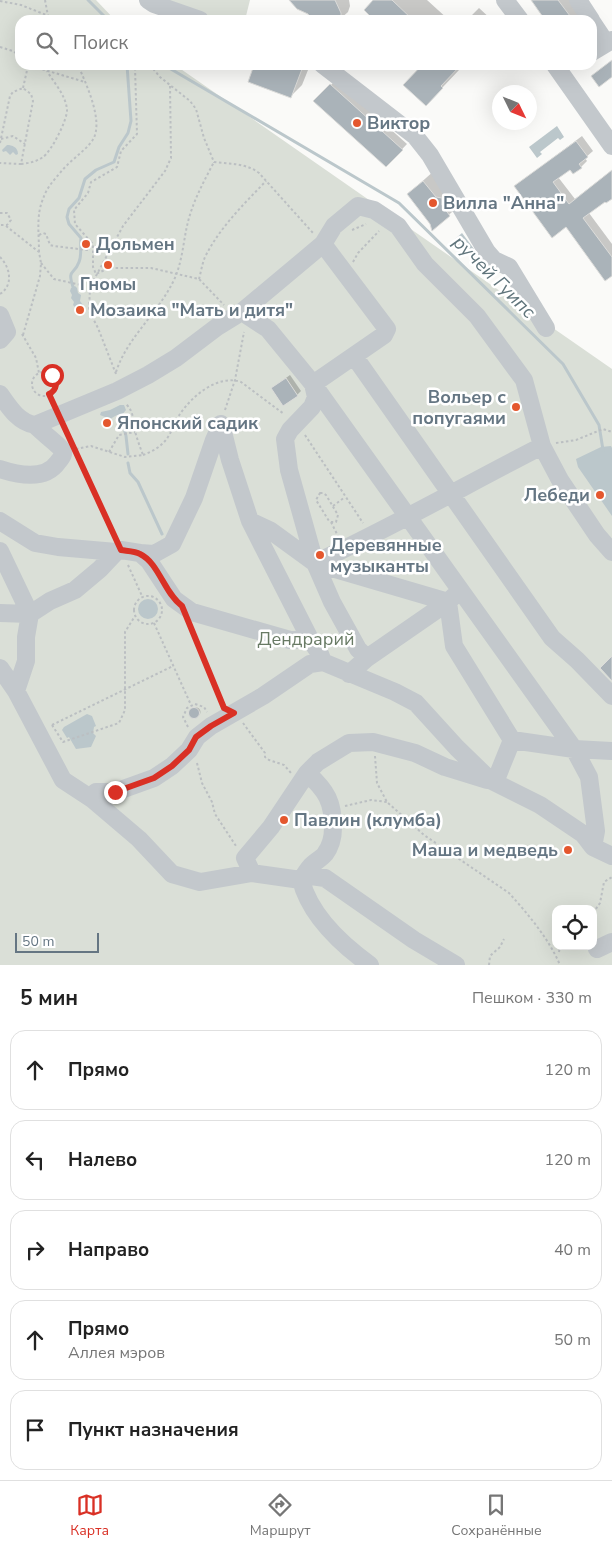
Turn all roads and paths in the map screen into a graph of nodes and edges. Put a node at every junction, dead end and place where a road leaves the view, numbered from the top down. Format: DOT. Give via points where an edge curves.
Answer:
graph roads {
  1 [pos="45,0"];
  2 [pos="148,0"];
  3 [pos="505,0"];
  4 [pos="578,0"];
  5 [pos="0,1"];
  6 [pos="46,15"];
  7 [pos="48,15"];
  8 [pos="186,15"];
  9 [pos="516,15"];
  10 [pos="587,15"];
  11 [pos="597,33"];
  12 [pos="603,45"];
  13 [pos="0,48"];
  14 [pos="15,52"];
  15 [pos="27,70"];
  16 [pos="44,70"];
  17 [pos="80,70"];
  18 [pos="136,70"];
  19 [pos="154,70"];
  20 [pos="329,70"];
  21 [pos="564,70"];
  22 [pos="47,71"];
  23 [pos="85,82"];
  24 [pos="170,84"];
  25 [pos="23,88"];
  26 [pos="1,139"];
  27 [pos="0,143"];
  28 [pos="25,144"];
  29 [pos="612,146"];
  30 [pos="214,162"];
  31 [pos="0,163"];
  32 [pos="21,164"];
  33 [pos="266,181"];
  34 [pos="0,213"];
  35 [pos="390,219"];
  36 [pos="0,225"];
  37 [pos="6,226"];
  38 [pos="39,235"];
  39 [pos="90,242"];
  40 [pos="323,244"];
  41 [pos="39,252"];
  42 [pos="0,257"];
  43 [pos="42,263"];
  44 [pos="96,274"];
  45 [pos="175,275"];
  46 [pos="346,275"];
  47 [pos="199,280"];
  48 [pos="90,287"];
  49 [pos="0,294"];
  50 [pos="242,314"];
  51 [pos="0,315"];
  52 [pos="546,328"];
  53 [pos="10,335"];
  54 [pos="354,356"];
  55 [pos="39,373"];
  56 [pos="235,380"];
  57 [pos="313,384"];
  58 [pos="0,394"];
  59 [pos="49,394"];
  60 [pos="124,402"];
  61 [pos="58,415"];
  62 [pos="221,424"];
  63 [pos="297,424"];
  64 [pos="35,426"];
  65 [pos="135,432"];
  66 [pos="612,432"];
  67 [pos="542,446"];
  68 [pos="109,452"];
  69 [pos="143,455"];
  70 [pos="0,469"];
  71 [pos="450,493"];
  72 [pos="346,497"];
  73 [pos="333,506"];
  74 [pos="408,517"];
  75 [pos="0,521"];
  76 [pos="250,521"];
  77 [pos="372,536"];
  78 [pos="0,551"];
  79 [pos="119,551"];
  80 [pos="612,552"];
  81 [pos="140,553"];
  82 [pos="315,563"];
  83 [pos="142,596"];
  84 [pos="454,596"];
  85 [pos="182,606"];
  86 [pos="0,614"];
  87 [pos="30,614"];
  88 [pos="135,616"];
  89 [pos="154,623"];
  90 [pos="310,639"];
  91 [pos="367,658"];
  92 [pos="323,662"];
  93 [pos="174,666"];
  94 [pos="0,668"];
  95 [pos="349,674"];
  96 [pos="125,689"];
  97 [pos="16,691"];
  98 [pos="612,696"];
  99 [pos="191,705"];
  100 [pos="234,713"];
  101 [pos="209,715"];
  102 [pos="188,726"];
  103 [pos="45,729"];
  104 [pos="512,740"];
  105 [pos="373,742"];
  106 [pos="574,749"];
  107 [pos="612,751"];
  108 [pos="193,755"];
  109 [pos="307,774"];
  110 [pos="492,781"];
  111 [pos="92,799"];
  112 [pos="387,802"];
  113 [pos="332,809"];
  114 [pos="594,847"];
  115 [pos="324,855"];
  116 [pos="612,856"];
  117 [pos="248,866"];
  118 [pos="612,877"];
  119 [pos="325,878"];
  120 [pos="302,880"];
  121 [pos="597,907"];
  122 [pos="504,939"];
  123 [pos="370,965"];
  124 [pos="456,965"];
  125 [pos="489,965"];
  126 [pos="560,965"];
  1 -- 7 [label="path"];
  2 -- 8 [label="street"];
  3 -- 9 [label="street"];
  4 -- 10 [label="street"];
  5 -- 6 [label="path"];
  11 -- 12 [label="street"];
  13 -- 14 [label="path"];
  15 -- 25 [label="path"];
  16 -- 22 [label="path"];
  17 -- 23 [label="path"];
  18 -- 39 [label="path" via="137,134 121,151 117,167 91,182 88,193 74,210 75,224"];
  19 -- 24 [label="path"];
  20 -- 52 [label="street" via="415,136 430,155 487,252 494,260 509,267"];
  21 -- 29 [label="street"];
  22 -- 23 [label="path"];
  22 -- 32 [label="path" via="66,102 67,116 49,152 44,157"];
  23 -- 38 [label="path" via="98,123 97,132 87,147 60,173 43,198"];
  24 -- 30 [label="path" via="196,108"];
  24 -- 44 [label="path" via="171,158 165,171 123,226"];
  25 -- 26 [label="path" via="10,96"];
  25 -- 28 [label="path" via="31,94 33,101"];
  26 -- 27 [label="path"];
  26 -- 28 [label="path" via="13,136"];
  28 -- 32 [label="path"];
  30 -- 33 [label="path" via="252,168"];
  30 -- 45 [label="path" via="199,190 187,224"];
  31 -- 32 [label="path"];
  33 -- 40 [label="path"];
  33 -- 47 [label="path" via="219,233 204,258"];
  34 -- 37 [label="path" via="6,212 11,217"];
  35 -- 40 [label="street" via="358,206 334,226"];
  35 -- 46 [label="path" via="358,253"];
  35 -- 67 [label="street" via="425,264 477,316 524,380"];
  36 -- 37 [label="path"];
  37 -- 41 [label="path"];
  38 -- 39 [label="path" via="46,234 50,245 54,246 87,250"];
  38 -- 41 [label="path"];
  39 -- 44 [label="path" via="93,244"];
  40 -- 46 [label="street"];
  40 -- 50 [label="street"];
  41 -- 43 [label="path"];
  42 -- 49 [label="path" via="5,262 10,280"];
  43 -- 48 [label="path" via="54,280"];
  43 -- 53 [label="path" via="30,306"];
  44 -- 45 [label="path" via="109,268 151,268"];
  44 -- 48 [label="path"];
  45 -- 47 [label="path"];
  45 -- 48 [label="path" via="160,303 121,356 116,374 89,311"];
  46 -- 54 [label="street" via="387,329 384,335"];
  47 -- 50 [label="path"];
  50 -- 56 [label="path"];
  50 -- 57 [label="street" via="268,329"];
  50 -- 61 [label="street" via="148,376"];
  51 -- 53 [label="street"];
  53 -- 55 [label="path" via="36,358"];
  54 -- 57 [label="street"];
  54 -- 71 [label="street"];
  55 -- 59 [label="path" via="48,373 55,379 55,388"];
  55 -- 59 [label="path" via="33,380 34,389 40,395"];
  56 -- 62 [label="path"];
  56 -- 63 [label="path"];
  56 -- 69 [label="path" via="211,385 197,395 180,414 166,441"];
  57 -- 63 [label="street" via="316,397 312,407"];
  57 -- 74 [label="street"];
  58 -- 64 [label="street" via="25,424"];
  59 -- 61 [label="path"];
  60 -- 65 [label="path" via="131,409"];
  61 -- 64 [label="street"];
  62 -- 76 [label="street"];
  62 -- 81 [label="street" via="194,498 172,544 154,554"];
  63 -- 72 [label="path"];
  63 -- 82 [label="street" via="285,439 289,470"];
  64 -- 70 [label="street" via="63,451 56,466 42,474"];
  65 -- 68 [label="path" via="116,438"];
  65 -- 69 [label="path"];
  66 -- 67 [label="path" via="603,428 576,440"];
  67 -- 71 [label="street"];
  67 -- 80 [label="street" via="560,480"];
  68 -- 69 [label="path" via="125,457"];
  68 -- 79 [label="path" via="91,446 74,449"];
  71 -- 74 [label="street"];
  71 -- 98 [label="street" via="552,638"];
  72 -- 73 [label="path"];
  72 -- 77 [label="path"];
  73 -- 73 [label="path" via="326,494 317,496 316,500 331,522 336,522 338,516"];
  74 -- 77 [label="street"];
  74 -- 84 [label="street"];
  75 -- 79 [label="street" via="35,543"];
  76 -- 82 [label="street"];
  76 -- 90 [label="street"];
  77 -- 82 [label="street"];
  78 -- 87 [label="street"];
  79 -- 81 [label="street"];
  79 -- 83 [label="path"];
  79 -- 87 [label="street" via="75,590"];
  81 -- 85 [label="street" via="149,560 174,600"];
  82 -- 84 [label="street"];
  82 -- 91 [label="street" via="332,602"];
  83 -- 88 [label="path" via="135,604"];
  83 -- 89 [label="path" via="153,596 162,604 162,615"];
  84 -- 91 [label="street"];
  84 -- 104 [label="street" via="454,646"];
  84 -- 106 [label="street"];
  85 -- 90 [label="street" via="192,612 290,640"];
  85 -- 100 [label="path" via="224,708"];
  86 -- 87 [label="street"];
  87 -- 97 [label="street" via="26,661"];
  88 -- 89 [label="path" via="143,623"];
  88 -- 96 [label="path" via="125,632"];
  89 -- 93 [label="path"];
  90 -- 92 [label="street"];
  91 -- 95 [label="street"];
  92 -- 95 [label="street"];
  92 -- 100 [label="street" via="310,664"];
  93 -- 96 [label="path"];
  93 -- 99 [label="path"];
  94 -- 97 [label="street"];
  95 -- 110 [label="street" via="416,703"];
  96 -- 103 [label="path"];
  96 -- 103 [label="path" via="125,710 119,723 63,742"];
  97 -- 103 [label="street"];
  99 -- 101 [label="path" via="204,707"];
  99 -- 102 [label="path" via="184,717"];
  100 -- 108 [label="street" via="196,737"];
  100 -- 109 [label="path" via="258,742 265,757 284,765 290,773"];
  103 -- 111 [label="street" via="63,780"];
  104 -- 106 [label="street"];
  104 -- 110 [label="street"];
  105 -- 109 [label="street" via="349,743 318,762"];
  105 -- 110 [label="street" via="416,753 444,767"];
  105 -- 112 [label="path" via="377,783"];
  106 -- 107 [label="street"];
  106 -- 114 [label="street" via="589,777 596,831"];
  108 -- 111 [label="street" via="154,778 115,792 96,792"];
  108 -- 117 [label="path" via="215,814"];
  109 -- 113 [label="street" via="326,794"];
  109 -- 117 [label="street"];
  110 -- 114 [label="street" via="540,804 583,834"];
  111 -- 117 [label="street" via="139,839 172,874 200,882"];
  112 -- 113 [label="path" via="371,800"];
  112 -- 126 [label="path" via="424,835 509,893 554,952"];
  113 -- 115 [label="street" via="332,842"];
  114 -- 116 [label="street"];
  115 -- 119 [label="street"];
  115 -- 120 [label="street" via="310,866"];
  117 -- 120 [label="street"];
  118 -- 121 [label="path" via="604,882"];
  119 -- 120 [label="street" via="311,876"];
  119 -- 124 [label="street"];
  120 -- 123 [label="street" via="308,898 328,930"];
  122 -- 125 [label="path" via="490,956"];
}
